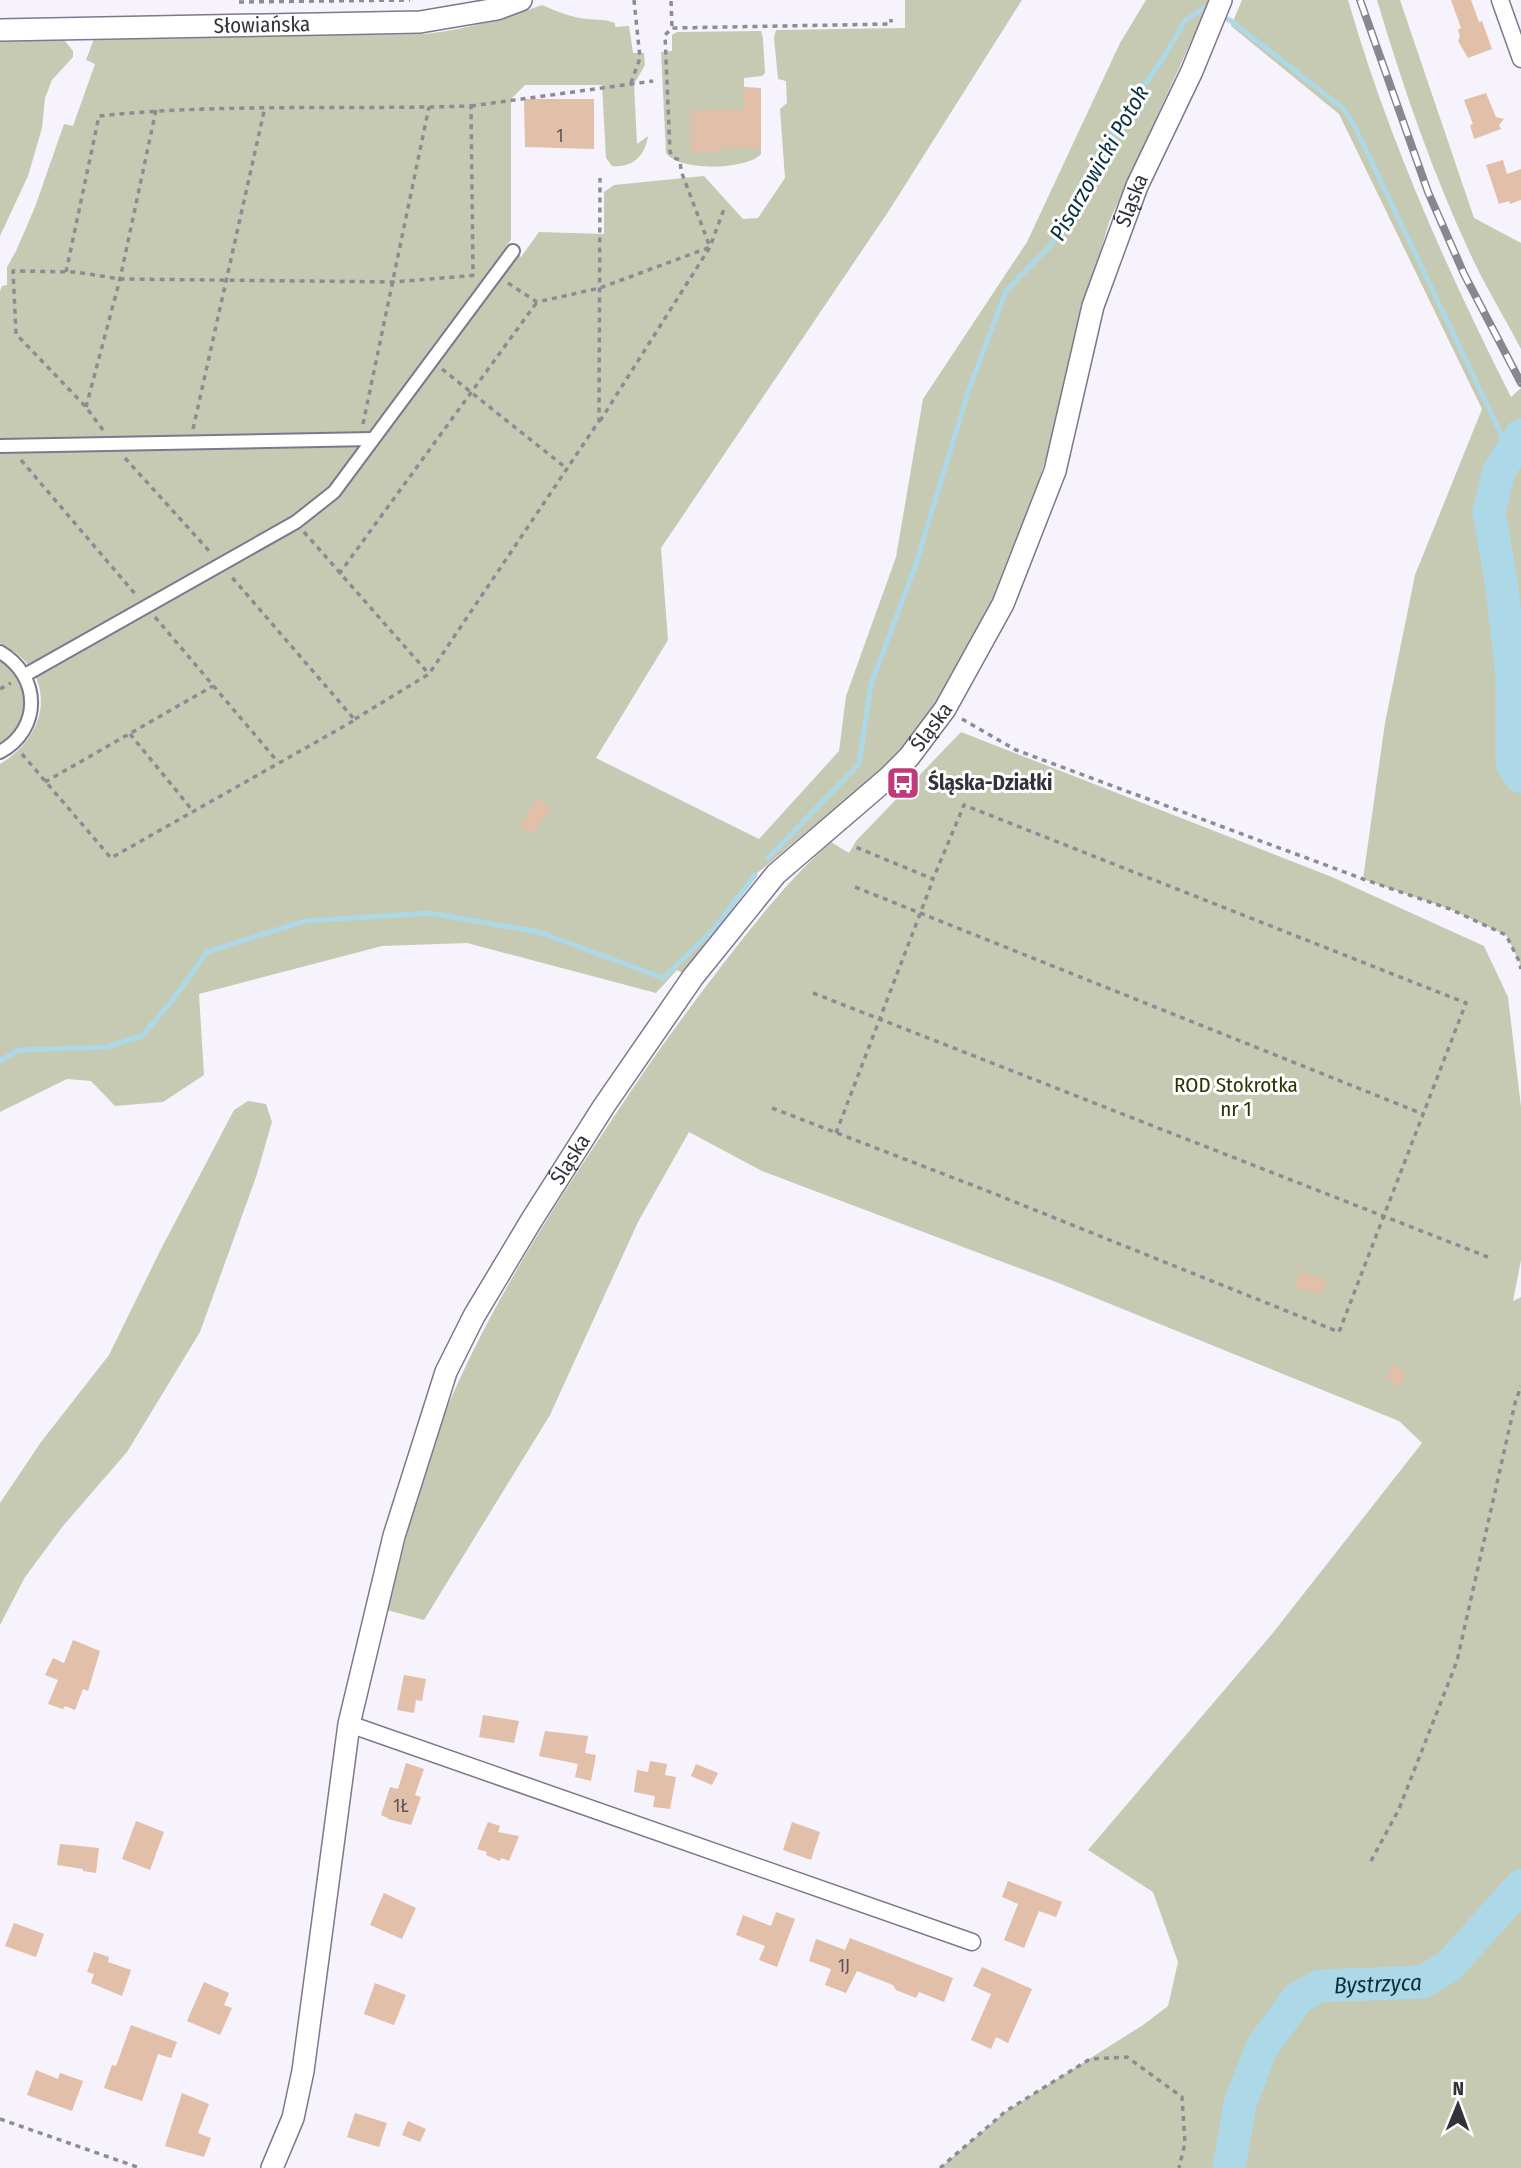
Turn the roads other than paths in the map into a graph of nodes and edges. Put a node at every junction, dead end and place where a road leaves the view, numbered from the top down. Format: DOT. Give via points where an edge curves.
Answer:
graph roads {
  1 [pos="521,0"];
  2 [pos="1221,0"];
  3 [pos="1500,0"];
  4 [pos="0,30"];
  5 [pos="1521,59"];
  6 [pos="513,251"];
  7 [pos="373,439"];
  8 [pos="0,446"];
  9 [pos="0,652"];
  10 [pos="25,675"];
  11 [pos="0,752"];
  12 [pos="349,1724"];
  13 [pos="972,1941"];
  14 [pos="272,2168"];
  1 -- 4 [label="street, Słowiańska" via="497,9 420,22"];
  2 -- 12 [label="street, Śląska" via="1137,186 1093,306 1055,471 1003,604 945,709 909,757 776,874 693,977 604,1105 510,1256 446,1372 394,1536"];
  3 -- 5 [label="street"];
  6 -- 7 [label="street"];
  7 -- 8 [label="street"];
  7 -- 10 [label="street" via="334,492 296,522"];
  9 -- 10 [label="street"];
  10 -- 11 [label="street" via="30,715 13,745"];
  12 -- 13 [label="street"];
  12 -- 14 [label="street, Śląska" via="303,2071 293,2118"];
}
